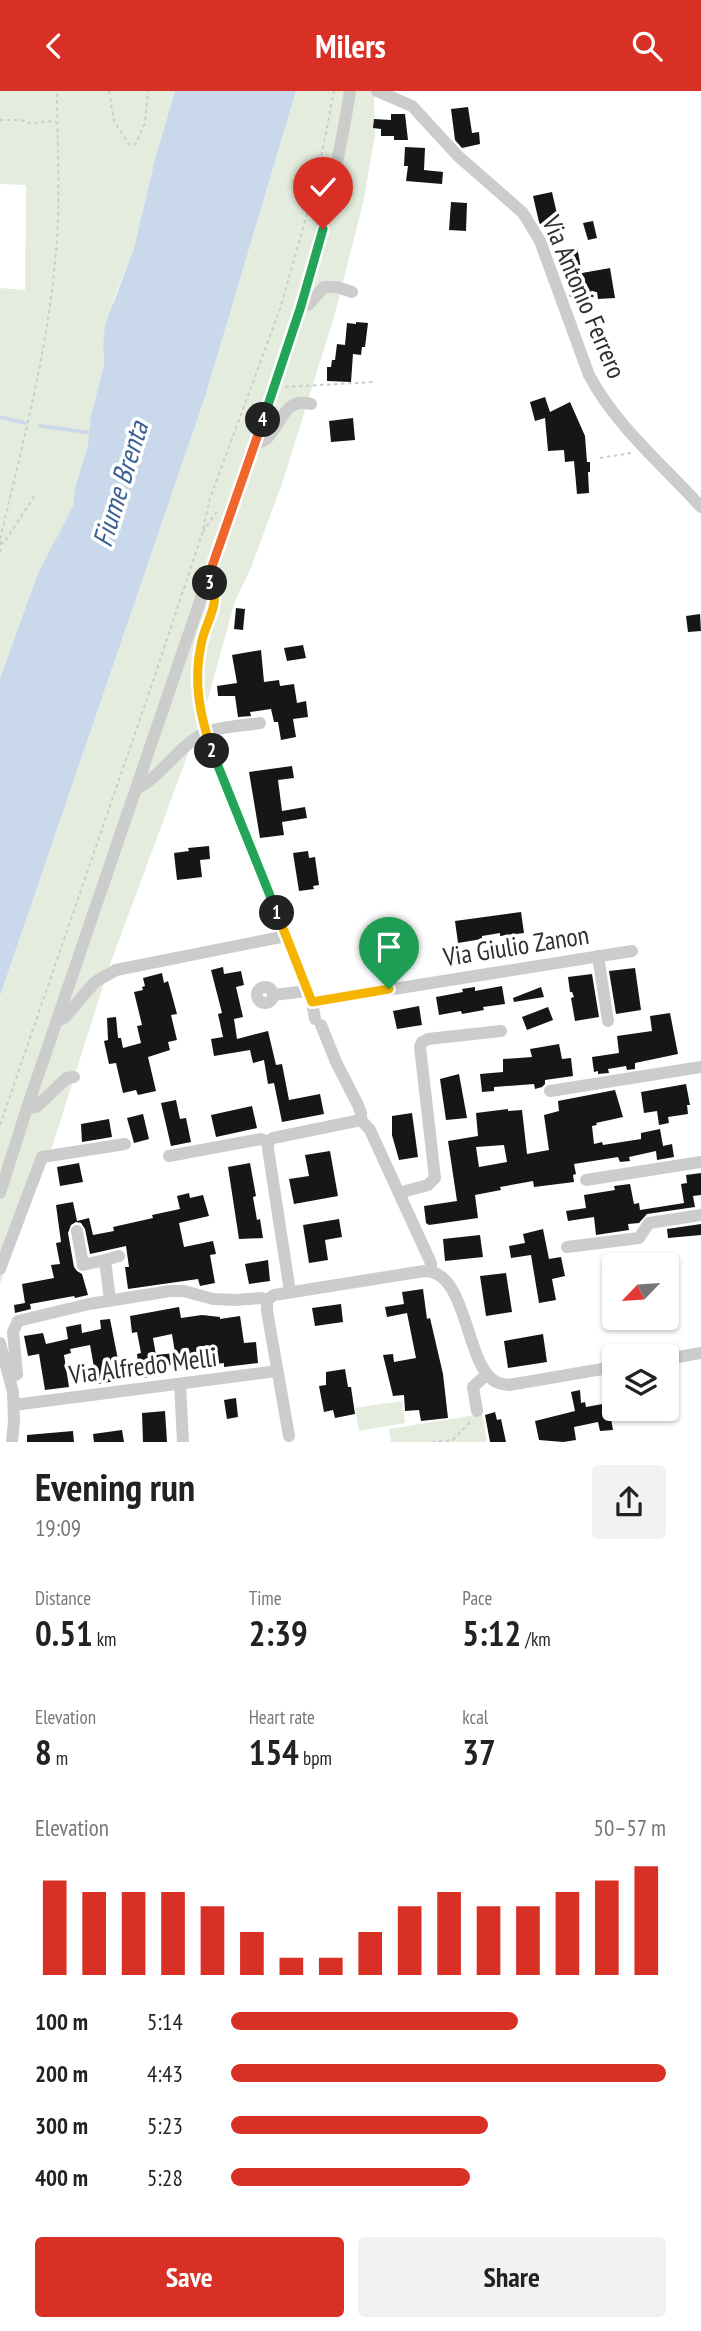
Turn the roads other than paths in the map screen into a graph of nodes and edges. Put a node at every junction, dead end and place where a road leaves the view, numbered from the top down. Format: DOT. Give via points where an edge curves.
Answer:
graph roads {
  1 [pos="350,91"];
  2 [pos="377,91"];
  3 [pos="352,292"];
  4 [pos="301,306"];
  5 [pos="311,404"];
  6 [pos="255,443"];
  7 [pos="701,506"];
  8 [pos="207,581"];
  9 [pos="260,723"];
  10 [pos="206,733"];
  11 [pos="136,789"];
  12 [pos="286,936"];
  13 [pos="632,951"];
  14 [pos="598,956"];
  15 [pos="273,995"];
  16 [pos="309,996"];
  17 [pos="58,1018"];
  18 [pos="608,1021"];
  19 [pos="501,1031"];
  20 [pos="701,1067"];
  21 [pos="74,1077"];
  22 [pos="550,1091"];
  23 [pos="27,1108"];
  24 [pos="361,1120"];
  25 [pos="268,1142"];
  26 [pos="125,1144"];
  27 [pos="169,1156"];
  28 [pos="701,1162"];
  29 [pos="586,1181"];
  30 [pos="0,1193"];
  31 [pos="399,1193"];
  32 [pos="701,1215"];
  33 [pos="77,1231"];
  34 [pos="567,1247"];
  35 [pos="119,1256"];
  36 [pos="105,1260"];
  37 [pos="0,1269"];
  38 [pos="431,1271"];
  39 [pos="290,1292"];
  40 [pos="110,1300"];
  41 [pos="267,1300"];
  42 [pos="0,1343"];
  43 [pos="701,1353"];
  44 [pos="679,1357"];
  45 [pos="602,1369"];
  46 [pos="277,1371"];
  47 [pos="487,1374"];
  48 [pos="10,1378"];
  49 [pos="180,1384"];
  50 [pos="14,1405"];
  51 [pos="477,1411"];
  52 [pos="289,1436"];
  53 [pos="12,1442"];
  54 [pos="183,1442"];
  1 -- 4 [label="street" via="326,216"];
  2 -- 7 [label="street, Via Antonio Ferrero" via="412,106 458,156 523,213 546,254 589,375 606,404"];
  3 -- 4 [label="street" via="324,287"];
  4 -- 6 [label="street"];
  5 -- 6 [label="street" via="296,403 268,439"];
  6 -- 8 [label="street"];
  8 -- 10 [label="street" via="213,588 214,605 201,641 197,689"];
  8 -- 11 [label="street"];
  9 -- 10 [label="street"];
  10 -- 11 [label="street"];
  10 -- 12 [label="street"];
  11 -- 17 [label="street"];
  12 -- 16 [label="street"];
  12 -- 17 [label="street" via="112,972 94,982 65,1017"];
  13 -- 14 [label="street, Via Giulio Zanon"];
  14 -- 16 [label="street, Via Giulio Zanon"];
  14 -- 18 [label="street"];
  15 -- 16 [label="street, Via Giulio Zanon"];
  16 -- 24 [label="street"];
  17 -- 23 [label="street"];
  19 -- 31 [label="street" via="422,1042 435,1178 428,1185"];
  20 -- 22 [label="street"];
  21 -- 23 [label="street" via="67,1078 36,1107"];
  23 -- 30 [label="street"];
  24 -- 25 [label="street"];
  24 -- 31 [label="street"];
  25 -- 27 [label="street" via="261,1139"];
  25 -- 39 [label="street"];
  26 -- 37 [label="street" via="42,1157"];
  28 -- 29 [label="street"];
  31 -- 38 [label="street"];
  32 -- 34 [label="street" via="649,1223 639,1238"];
  33 -- 36 [label="street" via="83,1265"];
  35 -- 36 [label="street"];
  36 -- 40 [label="street"];
  38 -- 39 [label="street"];
  38 -- 47 [label="street" via="451,1288"];
  39 -- 41 [label="street"];
  40 -- 41 [label="street" via="170,1291 213,1299"];
  40 -- 48 [label="street" via="18,1321 13,1332 17,1374"];
  41 -- 46 [label="street"];
  42 -- 48 [label="street"];
  43 -- 44 [label="street"];
  45 -- 47 [label="street" via="509,1385"];
  46 -- 49 [label="street, Via Alfredo Melli"];
  46 -- 52 [label="street"];
  47 -- 51 [label="street" via="473,1387"];
  48 -- 50 [label="street"];
  49 -- 50 [label="street, Via Alfredo Melli"];
  49 -- 54 [label="street"];
  50 -- 53 [label="street"];
}
